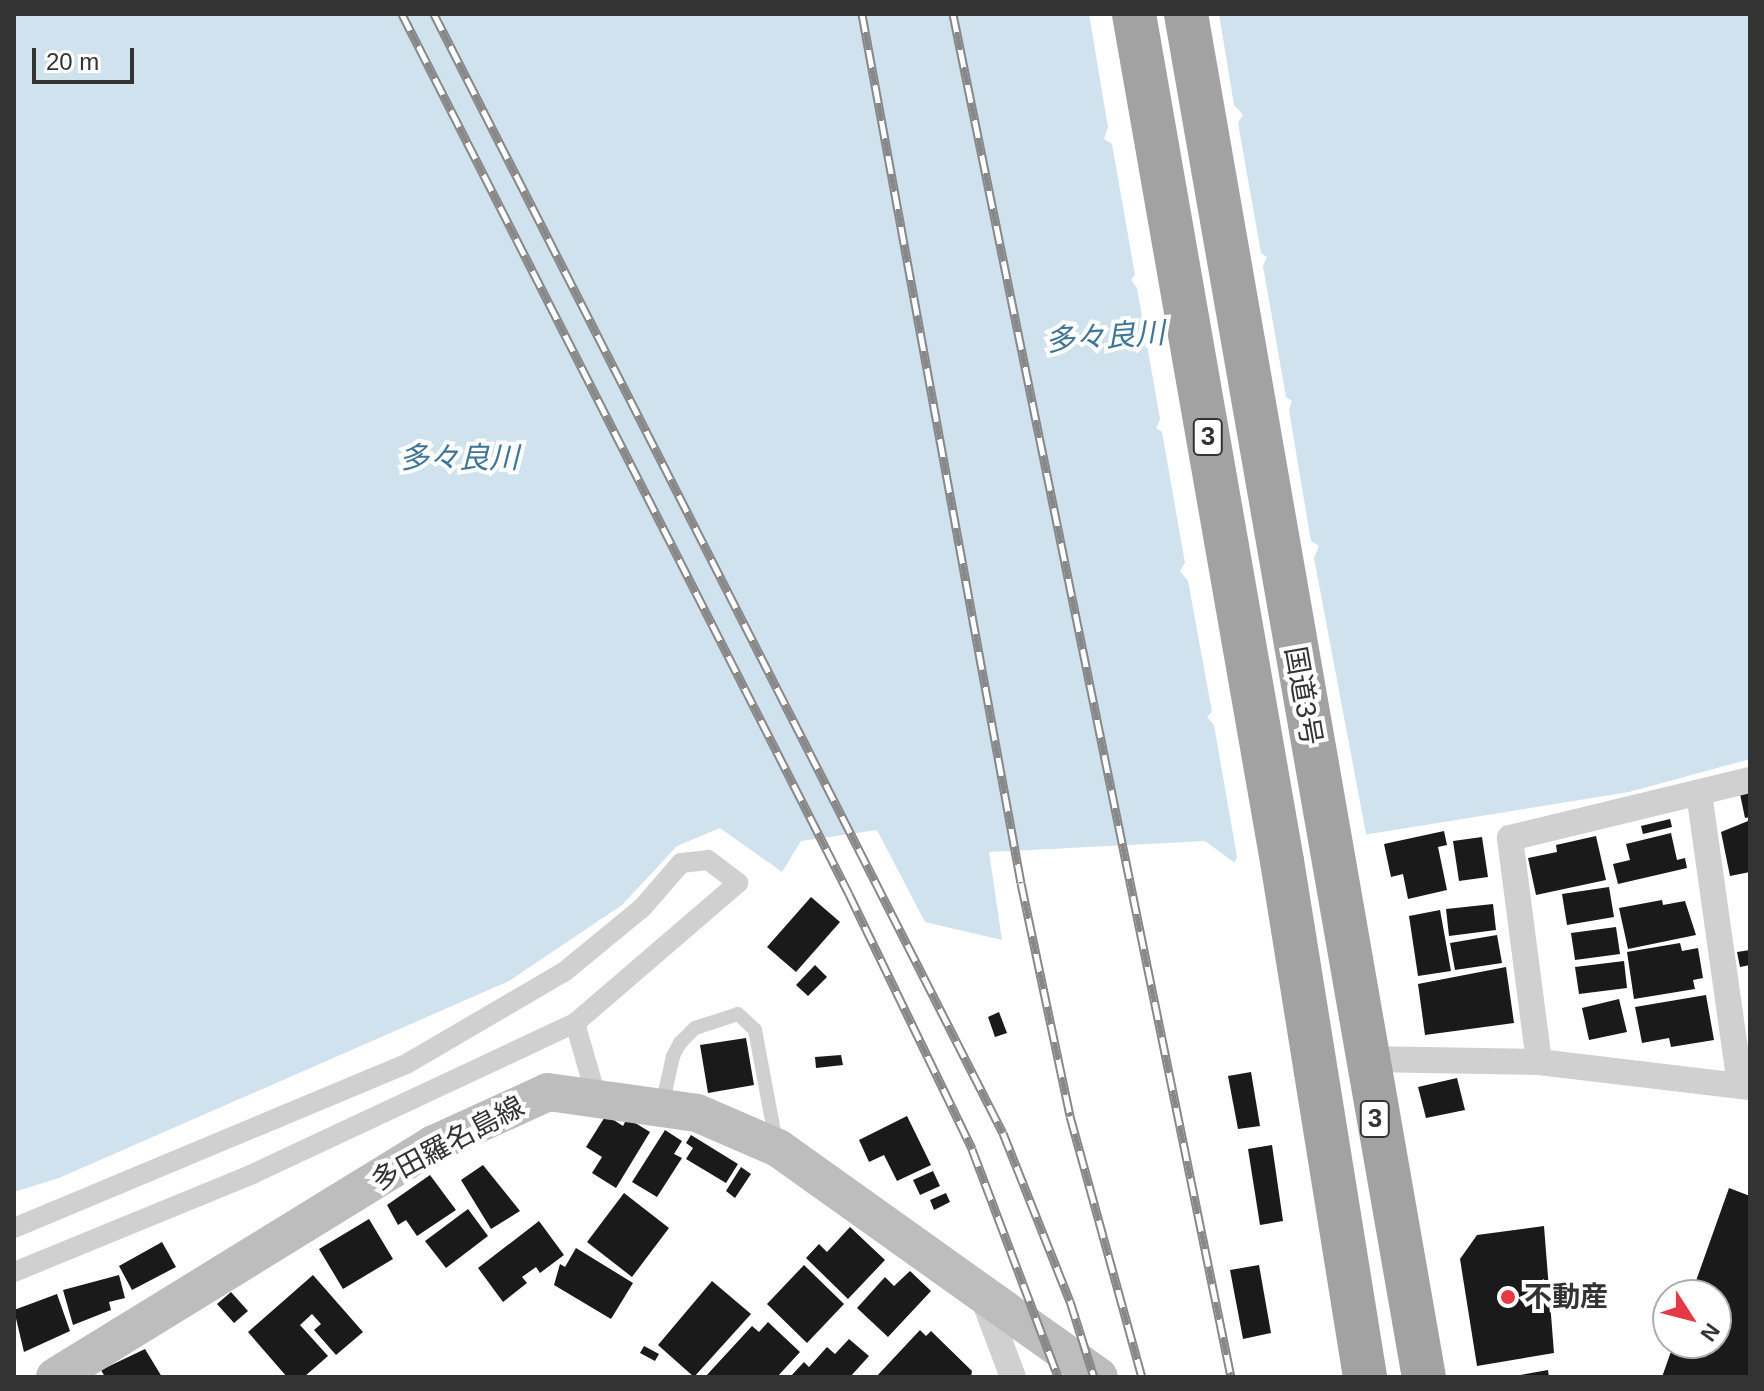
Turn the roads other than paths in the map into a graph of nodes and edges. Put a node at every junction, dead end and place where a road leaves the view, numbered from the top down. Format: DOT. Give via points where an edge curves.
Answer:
graph roads {
  1 [pos="1134,14"];
  2 [pos="1186,14"];
  3 [pos="1750,780"];
  4 [pos="1699,793"];
  5 [pos="575,1023"];
  6 [pos="1365,1059"];
  7 [pos="1539,1062"];
  8 [pos="1745,1086"];
  9 [pos="597,1099"];
  10 [pos="662,1106"];
  11 [pos="778,1148"];
  12 [pos="14,1228"];
  13 [pos="14,1272"];
  14 [pos="984,1300"];
  15 [pos="55,1377"];
  16 [pos="1013,1377"];
  17 [pos="1099,1377"];
  18 [pos="1365,1377"];
  19 [pos="1424,1377"];
  1 -- 18 [label="highway, 国道3号 / 3" via="1282,861"];
  2 -- 6 [label="highway, 国道3号 / 3"];
  3 -- 4 [label="street"];
  4 -- 7 [label="street" via="1510,838"];
  4 -- 8 [label="street"];
  5 -- 9 [label="street"];
  5 -- 12 [label="street" via="738,883 708,860 681,863 643,907 564,972 408,1063"];
  5 -- 13 [label="street" via="253,1174"];
  6 -- 7 [label="street"];
  6 -- 19 [label="highway, 国道3号 / 3"];
  7 -- 8 [label="street"];
  9 -- 10 [label="main road, 多田羅名島線"];
  9 -- 15 [label="main road, 多田羅名島線" via="548,1092 434,1144"];
  10 -- 11 [label="main road, 多田羅名島線" via="697,1113"];
  10 -- 11 [label="lane" via="680,1043 695,1028 738,1014 755,1030"];
  11 -- 14 [label="main road, 多田羅名島線" via="867,1208"];
  14 -- 16 [label="street"];
  14 -- 17 [label="main road, 多田羅名島線"];
}
